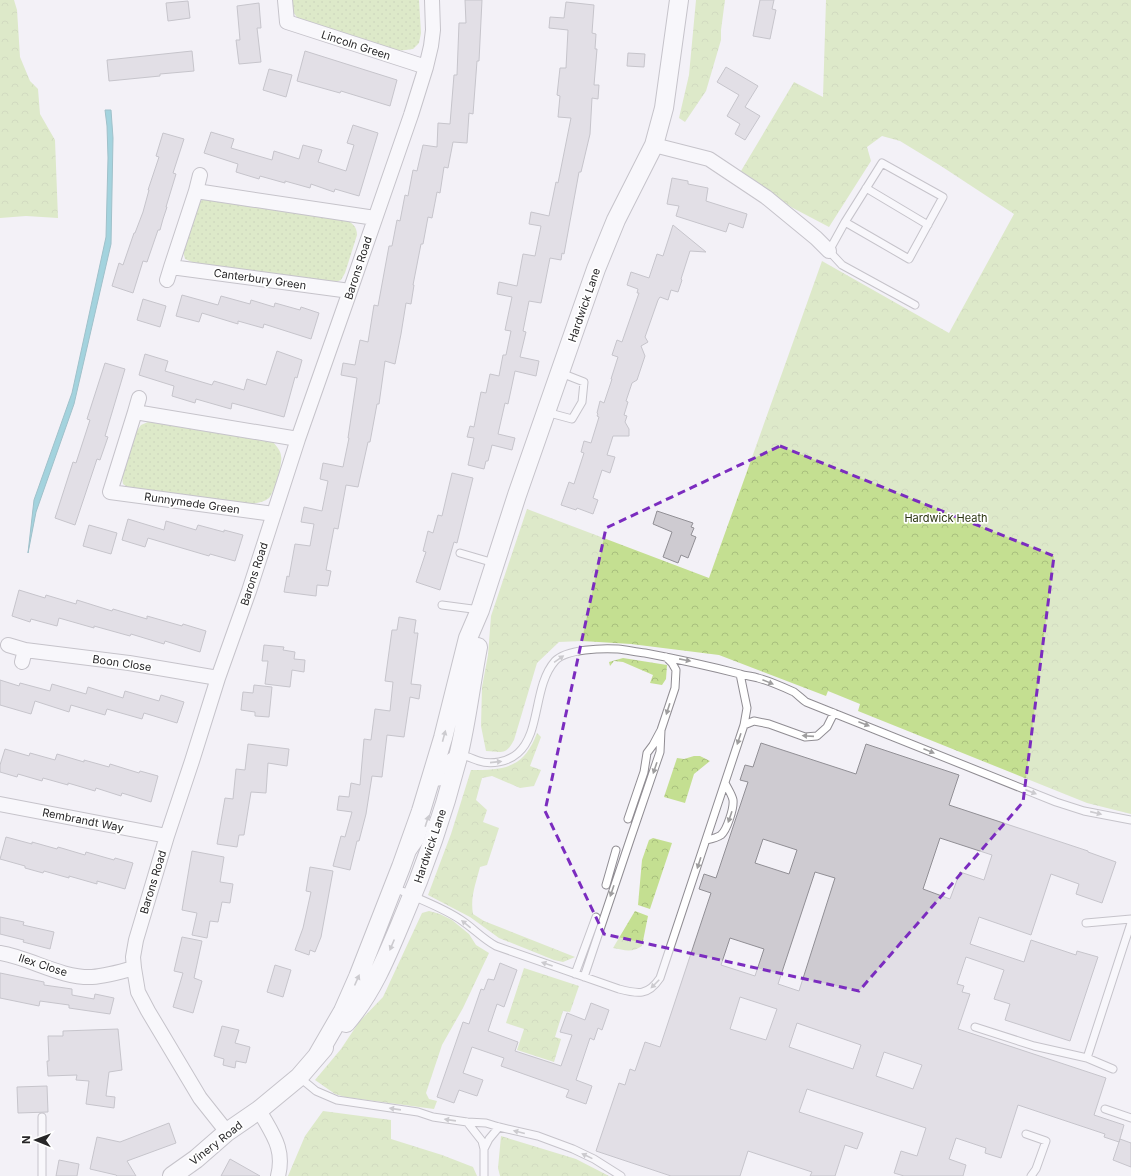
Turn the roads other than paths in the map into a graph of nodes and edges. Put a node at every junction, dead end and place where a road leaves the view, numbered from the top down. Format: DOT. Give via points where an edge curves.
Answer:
graph roads {
  1 [pos="286,0"];
  2 [pos="432,0"];
  3 [pos="679,0"];
  4 [pos="426,67"];
  5 [pos="654,145"];
  6 [pos="200,175"];
  7 [pos="866,188"];
  8 [pos="196,191"];
  9 [pos="374,218"];
  10 [pos="845,222"];
  11 [pos="928,225"];
  12 [pos="829,251"];
  13 [pos="350,292"];
  14 [pos="915,305"];
  15 [pos="560,373"];
  16 [pos="139,398"];
  17 [pos="135,412"];
  18 [pos="546,412"];
  19 [pos="298,439"];
  20 [pos="274,514"];
  21 [pos="460,552"];
  22 [pos="494,564"];
  23 [pos="442,605"];
  24 [pos="480,610"];
  25 [pos="4,642"];
  26 [pos="666,657"];
  27 [pos="740,674"];
  28 [pos="218,678"];
  29 [pos="834,713"];
  30 [pos="744,725"];
  31 [pos="661,730"];
  32 [pos="464,756"];
  33 [pos="725,783"];
  34 [pos="436,791"];
  35 [pos="0,804"];
  36 [pos="429,812"];
  37 [pos="628,819"];
  38 [pos="1131,820"];
  39 [pos="167,836"];
  40 [pos="706,840"];
  41 [pos="616,850"];
  42 [pos="398,874"];
  43 [pos="606,885"];
  44 [pos="418,899"];
  45 [pos="596,918"];
  46 [pos="1131,919"];
  47 [pos="1131,922"];
  48 [pos="1086,923"];
  49 [pos="0,953"];
  50 [pos="134,968"];
  51 [pos="575,974"];
  52 [pos="584,976"];
  53 [pos="975,1027"];
  54 [pos="317,1056"];
  55 [pos="1087,1058"];
  56 [pos="1113,1069"];
  57 [pos="299,1077"];
  58 [pos="1105,1109"];
  59 [pos="259,1110"];
  60 [pos="42,1117"];
  61 [pos="1131,1118"];
  62 [pos="467,1122"];
  63 [pos="499,1127"];
  64 [pos="228,1132"];
  65 [pos="1026,1134"];
  66 [pos="484,1149"];
  67 [pos="42,1176"];
  68 [pos="172,1176"];
  69 [pos="278,1176"];
  70 [pos="484,1176"];
  71 [pos="621,1176"];
  72 [pos="1031,1176"];
  1 -- 4 [label="street, Lincoln Green" via="287,29"];
  2 -- 4 [label="street, Barons Road" via="433,30"];
  3 -- 5 [label="street, Hardwick Lane" via="664,108"];
  4 -- 9 [label="street, Barons Road"];
  5 -- 12 [label="street" via="710,160 766,197"];
  5 -- 15 [label="street, Hardwick Lane" via="616,220"];
  6 -- 8 [label="street, Canterbury Green"];
  7 -- 10 [label="lane"];
  7 -- 11 [label="lane"];
  7 -- 11 [label="lane" via="882,163 943,197"];
  8 -- 9 [label="street"];
  8 -- 13 [label="street, Canterbury Green" via="169,273"];
  9 -- 13 [label="street, Barons Road"];
  10 -- 11 [label="lane" via="909,259"];
  10 -- 12 [label="lane"];
  12 -- 14 [label="lane" via="842,265"];
  13 -- 19 [label="street, Barons Road"];
  15 -- 18 [label="street, Hardwick Lane"];
  15 -- 18 [label="lane" via="584,382 582,402 572,420"];
  16 -- 17 [label="street, Runnymede Green"];
  17 -- 19 [label="street"];
  17 -- 20 [label="street, Runnymede Green" via="108,497"];
  18 -- 22 [label="street, Hardwick Lane"];
  19 -- 20 [label="street, Barons Road"];
  20 -- 28 [label="street, Barons Road"];
  21 -- 22 [label="lane"];
  22 -- 24 [label="street, Hardwick Lane"];
  23 -- 24 [label="lane"];
  24 -- 32 [label="street, Hardwick Lane" via="479,640 470,691"];
  42 -- 24 [label="street, Hardwick Lane, one-way" via="421,811 443,738 468,638"];
  25 -- 28 [label="street, Boon Close" via="23,656 129,663"];
  26 -- 27 [label="lane, one-way"];
  26 -- 31 [label="lane, one-way" via="676,670 675,688"];
  32 -- 26 [label="lane, one-way" via="492,763 506,761 518,754 527,743 548,671 555,660 565,655 581,651 619,649"];
  27 -- 29 [label="lane, one-way" via="758,678 795,693 806,702"];
  27 -- 30 [label="lane" via="747,708"];
  28 -- 39 [label="street, Barons Road"];
  29 -- 30 [label="lane, one-way" via="827,727 817,736 805,737 754,721"];
  29 -- 38 [label="lane, one-way" via="1067,806"];
  30 -- 33 [label="lane, one-way"];
  31 -- 37 [label="lane" via="647,753 644,772"];
  31 -- 52 [label="lane, one-way" via="660,752"];
  32 -- 34 [label="lane" via="450,757 445,762"];
  32 -- 44 [label="street, Hardwick Lane" via="443,810"];
  33 -- 40 [label="lane"];
  33 -- 40 [label="lane, one-way" via="734,806 725,831 720,837"];
  35 -- 39 [label="street, Rembrandt Way"];
  42 -- 36 [label="lane, one-way" via="420,841"];
  39 -- 50 [label="street, Barons Road" via="136,940"];
  40 -- 52 [label="lane, one-way" via="660,978 654,987 645,992 635,993 607,986"];
  41 -- 43 [label="lane"];
  42 -- 44 [label="lane" via="397,886 400,890"];
  54 -- 42 [label="street, Hardwick Lane, one-way" via="343,1011"];
  51 -- 44 [label="lane, one-way" via="496,946 462,920"];
  44 -- 54 [label="street, Hardwick Lane, one-way" via="403,919 371,989"];
  45 -- 51 [label="lane"];
  46 -- 48 [label="lane"];
  47 -- 55 [label="lane"];
  49 -- 50 [label="street, Ilex Close" via="78,976 91,977"];
  50 -- 64 [label="street, Barons Road" via="138,992 148,1011 200,1098"];
  51 -- 52 [label="lane"];
  53 -- 55 [label="lane" via="1034,1046"];
  54 -- 57 [label="street, Hardwick Lane"];
  55 -- 56 [label="lane"];
  57 -- 59 [label="street, Hardwick Lane"];
  62 -- 57 [label="lane, one-way" via="337,1100 316,1091"];
  58 -- 61 [label="lane"];
  59 -- 64 [label="street, Vinery Road"];
  59 -- 69 [label="street" via="280,1149 282,1161"];
  60 -- 67 [label="lane"];
  62 -- 63 [label="lane"];
  62 -- 66 [label="lane" via="482,1141"];
  63 -- 66 [label="lane"];
  71 -- 63 [label="lane, one-way" via="573,1149 538,1136"];
  64 -- 68 [label="street, Vinery Road"];
  65 -- 72 [label="lane" via="1046,1141 1036,1170"];
  66 -- 70 [label="lane"];
}
